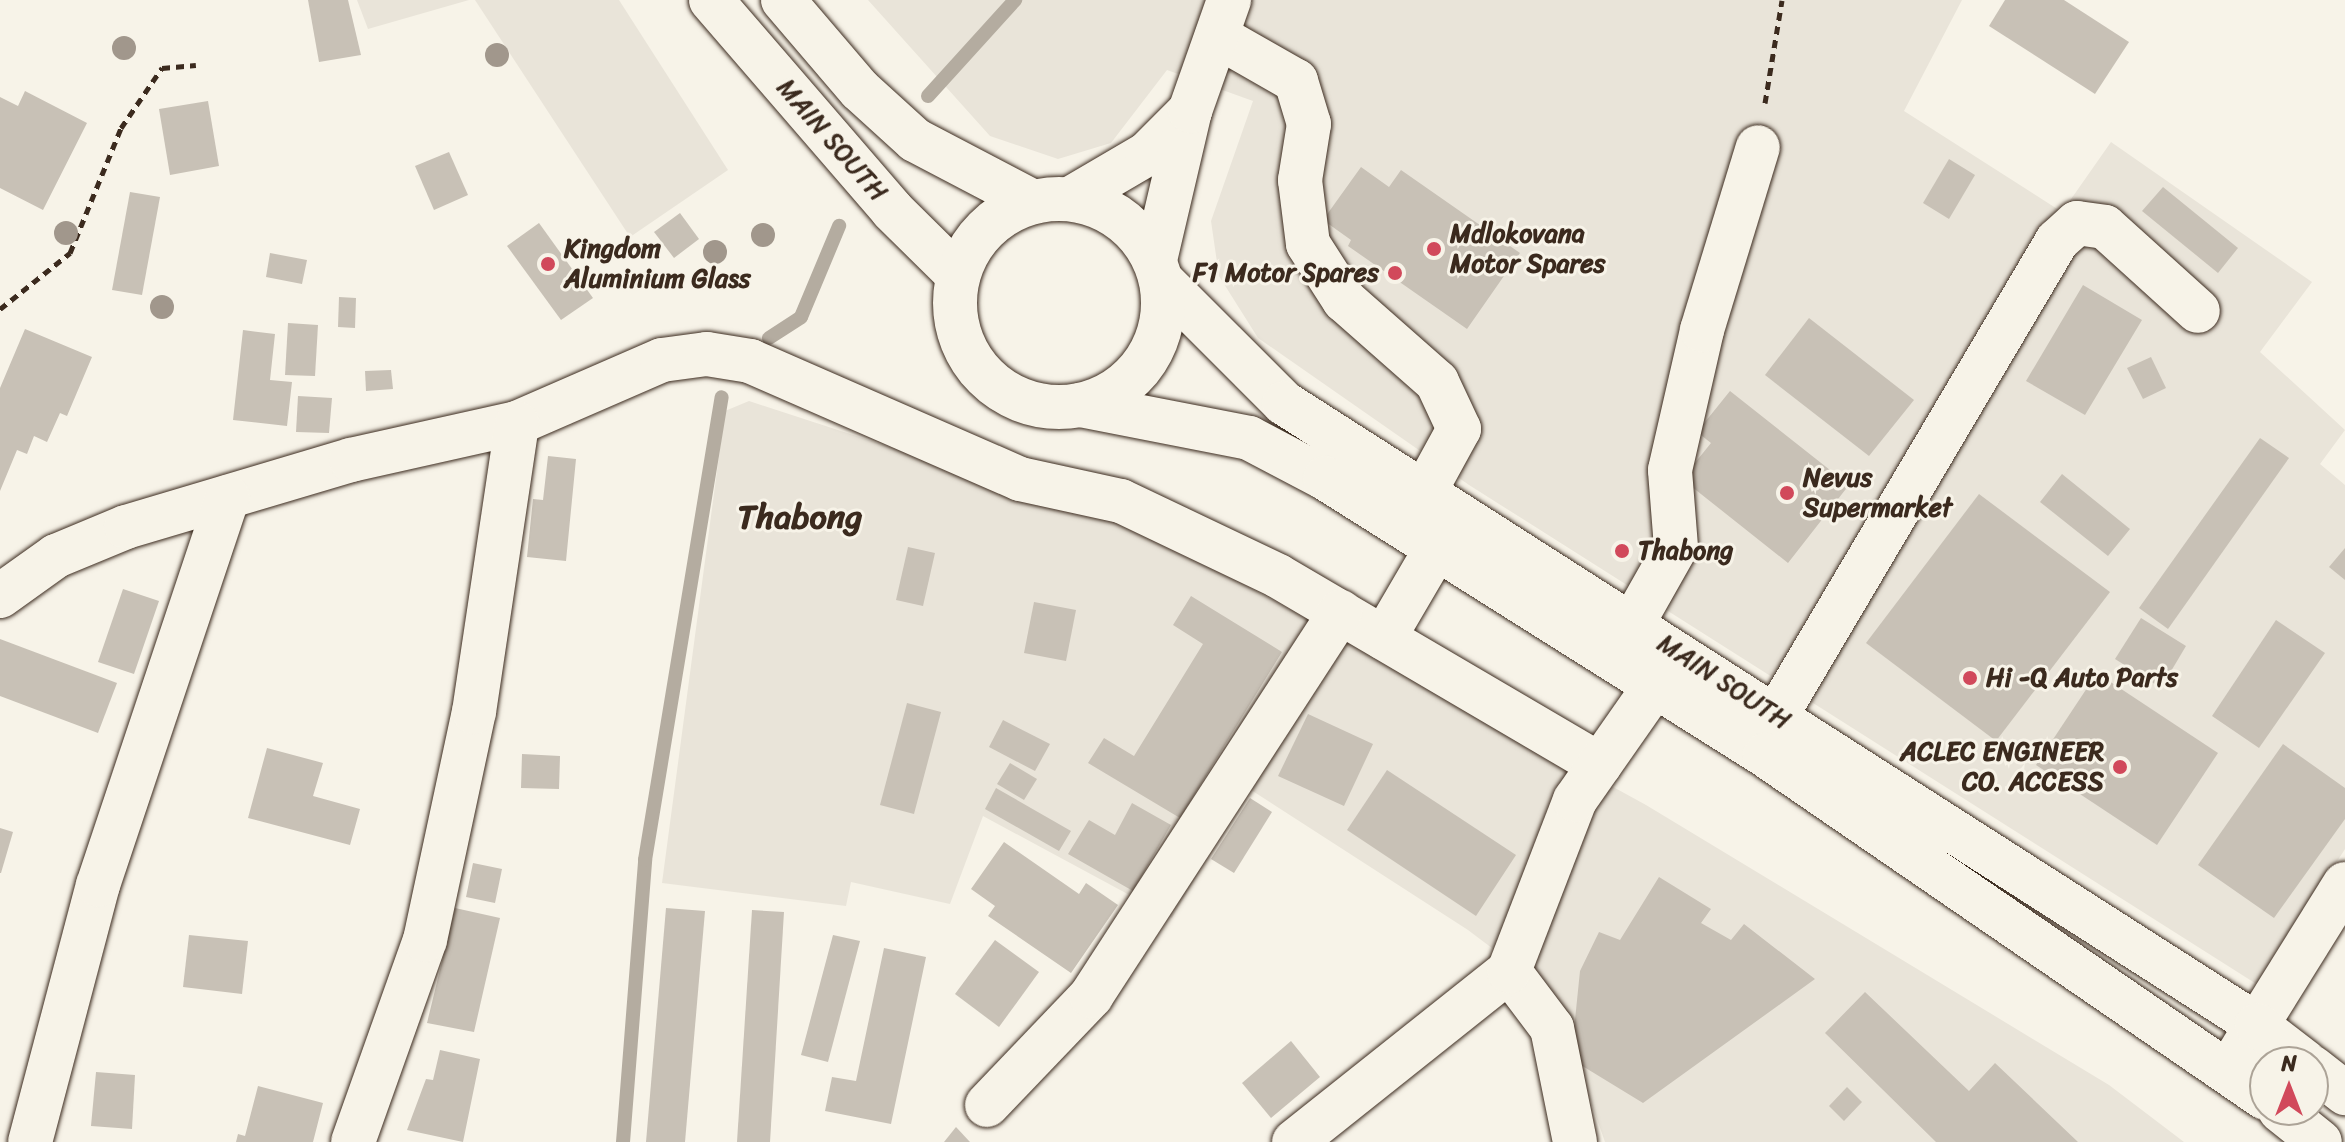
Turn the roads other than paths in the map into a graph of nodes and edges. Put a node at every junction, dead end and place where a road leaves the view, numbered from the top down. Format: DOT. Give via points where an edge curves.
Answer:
graph roads {
  1 [pos="711,0"];
  2 [pos="783,0"];
  3 [pos="1223,18"];
  4 [pos="1190,111"];
  5 [pos="1758,147"];
  6 [pos="1052,200"];
  7 [pos="1158,270"];
  8 [pos="958,275"];
  9 [pos="2198,311"];
  10 [pos="1080,405"];
  11 [pos="517,423"];
  12 [pos="1424,493"];
  13 [pos="228,497"];
  14 [pos="1436,549"];
  15 [pos="0,596"];
  16 [pos="1340,612"];
  17 [pos="1633,623"];
  18 [pos="1384,638"];
  19 [pos="1654,687"];
  20 [pos="1776,716"];
  21 [pos="1600,765"];
  22 [pos="2345,884"];
  23 [pos="1509,971"];
  24 [pos="2257,1025"];
  25 [pos="2284,1046"];
  26 [pos="2229,1070"];
  27 [pos="2329,1080"];
  28 [pos="2249,1086"];
  29 [pos="2345,1093"];
  30 [pos="987,1105"];
  31 [pos="2300,1126"];
  32 [pos="1569,1140"];
  33 [pos="30,1142"];
  34 [pos="353,1142"];
  35 [pos="1294,1142"];
  36 [pos="2320,1142"];
  1 -- 8 [label="main road, MAIN SOUTH" via="892,210"];
  2 -- 6 [label="main road, MAIN SOUTH" via="860,90 915,140"];
  3 -- 4 [label="main road"];
  3 -- 12 [label="main road" via="1296,81 1309,124 1300,180 1308,244 1344,300 1437,382 1459,429"];
  4 -- 6 [label="main road" via="1147,154"];
  4 -- 7 [label="main road"];
  5 -- 17 [label="main road" via="1702,330 1670,470 1676,547"];
  6 -- 7 [label="main road, MAIN SOUTH" via="1121,218"];
  6 -- 8 [label="main road" via="986,229"];
  7 -- 10 [label="main road, MAIN SOUTH" via="1163,314 1155,346 1137,373 1111,394"];
  7 -- 12 [label="main road, MAIN SOUTH" via="1284,403"];
  8 -- 10 [label="main road, MAIN SOUTH" via="959,335 994,385 1049,407"];
  9 -- 20 [label="main road" via="2105,227 2077,223 2057,241"];
  10 -- 14 [label="main road, MAIN SOUTH" via="1249,438"];
  11 -- 13 [label="main road" via="351,460"];
  11 -- 16 [label="main road" via="662,360 707,354 750,361 1020,479 1121,501"];
  11 -- 34 [label="main road" via="474,712 425,940"];
  12 -- 17 [label="main road, MAIN SOUTH"];
  13 -- 15 [label="main road" via="56,556"];
  13 -- 33 [label="main road" via="98,885"];
  14 -- 18 [label="main road"];
  14 -- 19 [label="main road, MAIN SOUTH"];
  16 -- 18 [label="main road"];
  16 -- 30 [label="main road" via="1091,996"];
  17 -- 20 [label="main road, MAIN SOUTH"];
  18 -- 21 [label="main road"];
  19 -- 21 [label="main road"];
  19 -- 26 [label="main road, MAIN SOUTH"];
  20 -- 24 [label="main road, MAIN SOUTH"];
  21 -- 23 [label="main road" via="1575,800"];
  22 -- 24 [label="main road"];
  23 -- 32 [label="main road" via="1552,1028"];
  23 -- 35 [label="main road"];
  24 -- 25 [label="main road, MAIN SOUTH"];
  24 -- 26 [label="main road"];
  26 -- 28 [label="main road, MAIN SOUTH"];
  27 -- 29 [label="main road"];
  31 -- 36 [label="main road"];
}
